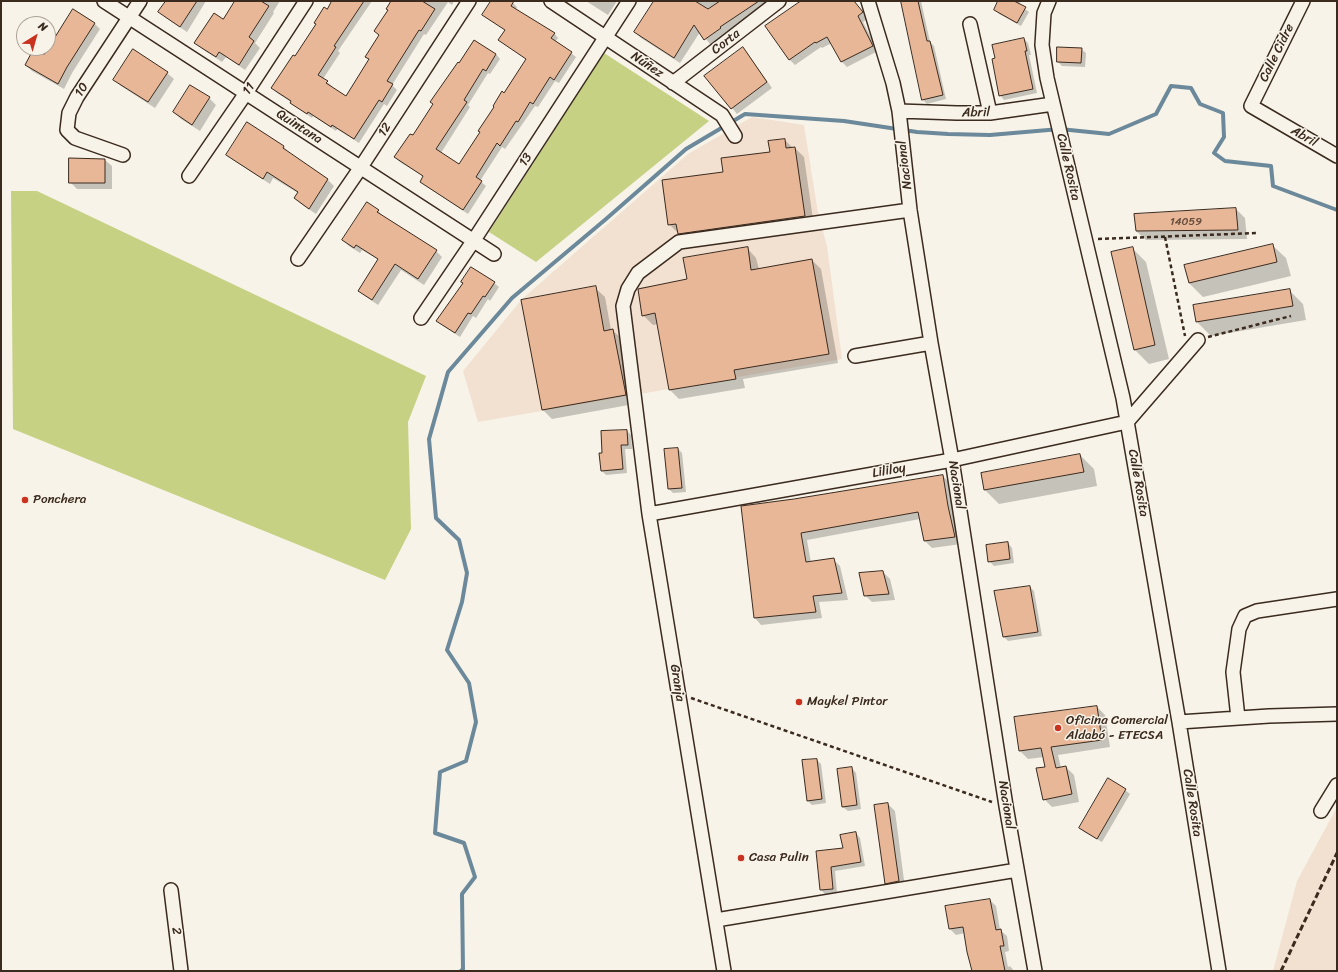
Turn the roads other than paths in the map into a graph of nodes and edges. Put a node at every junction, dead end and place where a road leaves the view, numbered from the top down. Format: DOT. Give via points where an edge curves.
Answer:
graph roads {
  1 [pos="104,1"];
  2 [pos="140,1"];
  3 [pos="306,1"];
  4 [pos="469,1"];
  5 [pos="551,1"];
  6 [pos="629,1"];
  7 [pos="779,1"];
  8 [pos="868,1"];
  9 [pos="1049,1"];
  10 [pos="1303,1"];
  11 [pos="130,17"];
  12 [pos="970,24"];
  13 [pos="605,37"];
  14 [pos="673,83"];
  15 [pos="246,93"];
  16 [pos="1053,104"];
  17 [pos="1251,106"];
  18 [pos="990,114"];
  19 [pos="899,116"];
  20 [pos="735,136"];
  21 [pos="124,155"];
  22 [pos="1337,156"];
  23 [pos="361,167"];
  24 [pos="189,176"];
  25 [pos="910,210"];
  26 [pos="474,240"];
  27 [pos="494,254"];
  28 [pos="298,259"];
  29 [pos="421,318"];
  30 [pos="1198,340"];
  31 [pos="931,343"];
  32 [pos="855,356"];
  33 [pos="1127,422"];
  34 [pos="952,460"];
  35 [pos="649,514"];
  36 [pos="1337,599"];
  37 [pos="1337,714"];
  38 [pos="1238,718"];
  39 [pos="1178,722"];
  40 [pos="1337,785"];
  41 [pos="1321,812"];
  42 [pos="1017,870"];
  43 [pos="171,890"];
  44 [pos="716,920"];
  45 [pos="181,971"];
  46 [pos="724,971"];
  47 [pos="1035,971"];
  48 [pos="1219,971"];
  1 -- 11 [label="street, Quintana"];
  2 -- 11 [label="street, 10"];
  3 -- 15 [label="street, 11"];
  4 -- 23 [label="street, 12"];
  5 -- 13 [label="street, Núñez"];
  6 -- 13 [label="street, 13"];
  7 -- 14 [label="street, Corta"];
  8 -- 19 [label="street, Nacional" via="893,83"];
  9 -- 16 [label="street, Calle Rosita" via="1044,13 1042,46"];
  10 -- 17 [label="street, Calle Cidre"];
  11 -- 15 [label="street, Quintana"];
  11 -- 21 [label="street, 10" via="77,97 69,113 67,130 75,138"];
  12 -- 18 [label="street"];
  13 -- 14 [label="street, Núñez"];
  13 -- 26 [label="street, 13"];
  14 -- 20 [label="street, Núñez" via="722,115"];
  15 -- 23 [label="street, Quintana"];
  15 -- 24 [label="street, 11"];
  16 -- 18 [label="street, Abril"];
  16 -- 33 [label="street, Calle Rosita" via="1124,398"];
  17 -- 22 [label="street, Abril"];
  18 -- 19 [label="street, Abril"];
  19 -- 25 [label="street, Nacional"];
  23 -- 26 [label="street, Quintana"];
  23 -- 28 [label="street, 12"];
  25 -- 31 [label="street, Nacional"];
  25 -- 35 [label="street, Granja" via="679,242 638,273 628,289 623,306"];
  26 -- 27 [label="street, Quintana"];
  26 -- 29 [label="street, 13"];
  30 -- 33 [label="street"];
  31 -- 32 [label="street"];
  31 -- 34 [label="street, Nacional"];
  33 -- 34 [label="street, Lililoy"];
  33 -- 39 [label="street, Calle Rosita"];
  34 -- 35 [label="street, Lililoy"];
  34 -- 42 [label="street, Nacional"];
  35 -- 44 [label="street, Granja"];
  36 -- 38 [label="street" via="1257,611 1245,616 1239,629 1233,672"];
  37 -- 38 [label="street"];
  38 -- 39 [label="street"];
  39 -- 48 [label="street, Calle Rosita"];
  40 -- 41 [label="street"];
  42 -- 44 [label="street"];
  42 -- 47 [label="street, Nacional"];
  43 -- 45 [label="street, 2"];
  44 -- 46 [label="street, Granja"];
}
